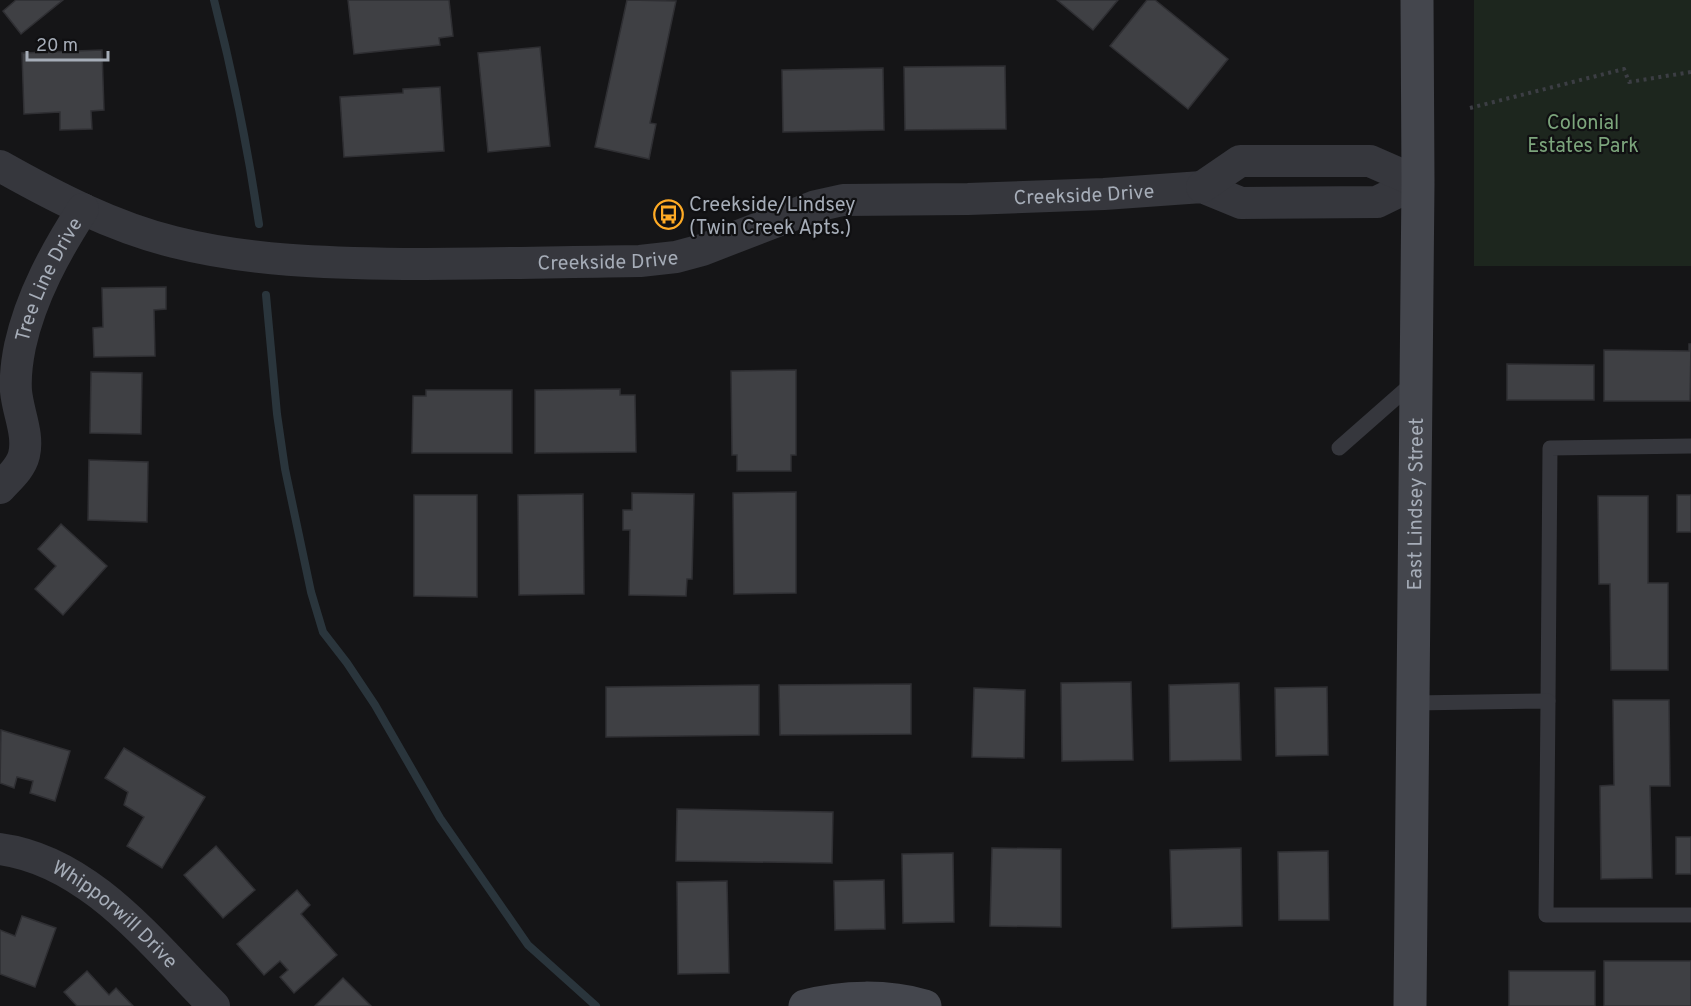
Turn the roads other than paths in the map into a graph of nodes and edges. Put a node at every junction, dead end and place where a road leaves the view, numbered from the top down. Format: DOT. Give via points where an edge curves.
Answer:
graph roads {
  1 [pos="1417,0"];
  2 [pos="0,166"];
  3 [pos="1418,182"];
  4 [pos="1202,187"];
  5 [pos="83,209"];
  6 [pos="1416,381"];
  7 [pos="1691,446"];
  8 [pos="1339,448"];
  9 [pos="0,488"];
  10 [pos="1548,701"];
  11 [pos="1413,703"];
  12 [pos="0,849"];
  13 [pos="1691,915"];
  14 [pos="214,1006"];
  15 [pos="805,1006"];
  16 [pos="925,1006"];
  17 [pos="1410,1006"];
  1 -- 3 [label="street, East Lindsey Street"];
  2 -- 5 [label="street, Creekside Drive"];
  3 -- 4 [label="street, Creekside Drive" via="1377,202 1241,203"];
  3 -- 4 [label="street, Creekside Drive" via="1370,161 1240,162"];
  3 -- 6 [label="street, East Lindsey Street"];
  4 -- 5 [label="street, Creekside Drive" via="1104,194 843,200 816,206 702,250 640,261 299,262 171,242"];
  5 -- 9 [label="street, Tree Line Drive" via="58,247 28,313 16,367 24,456"];
  6 -- 8 [label="lane"];
  6 -- 11 [label="street, East Lindsey Street"];
  7 -- 10 [label="lane" via="1550,448"];
  10 -- 11 [label="lane"];
  10 -- 13 [label="lane" via="1546,915"];
  11 -- 17 [label="street, East Lindsey Street"];
  12 -- 14 [label="street, Whipporwill Drive" via="35,857 83,881 125,916"];
  15 -- 16 [label="street" via="827,1000 878,999"];
}
